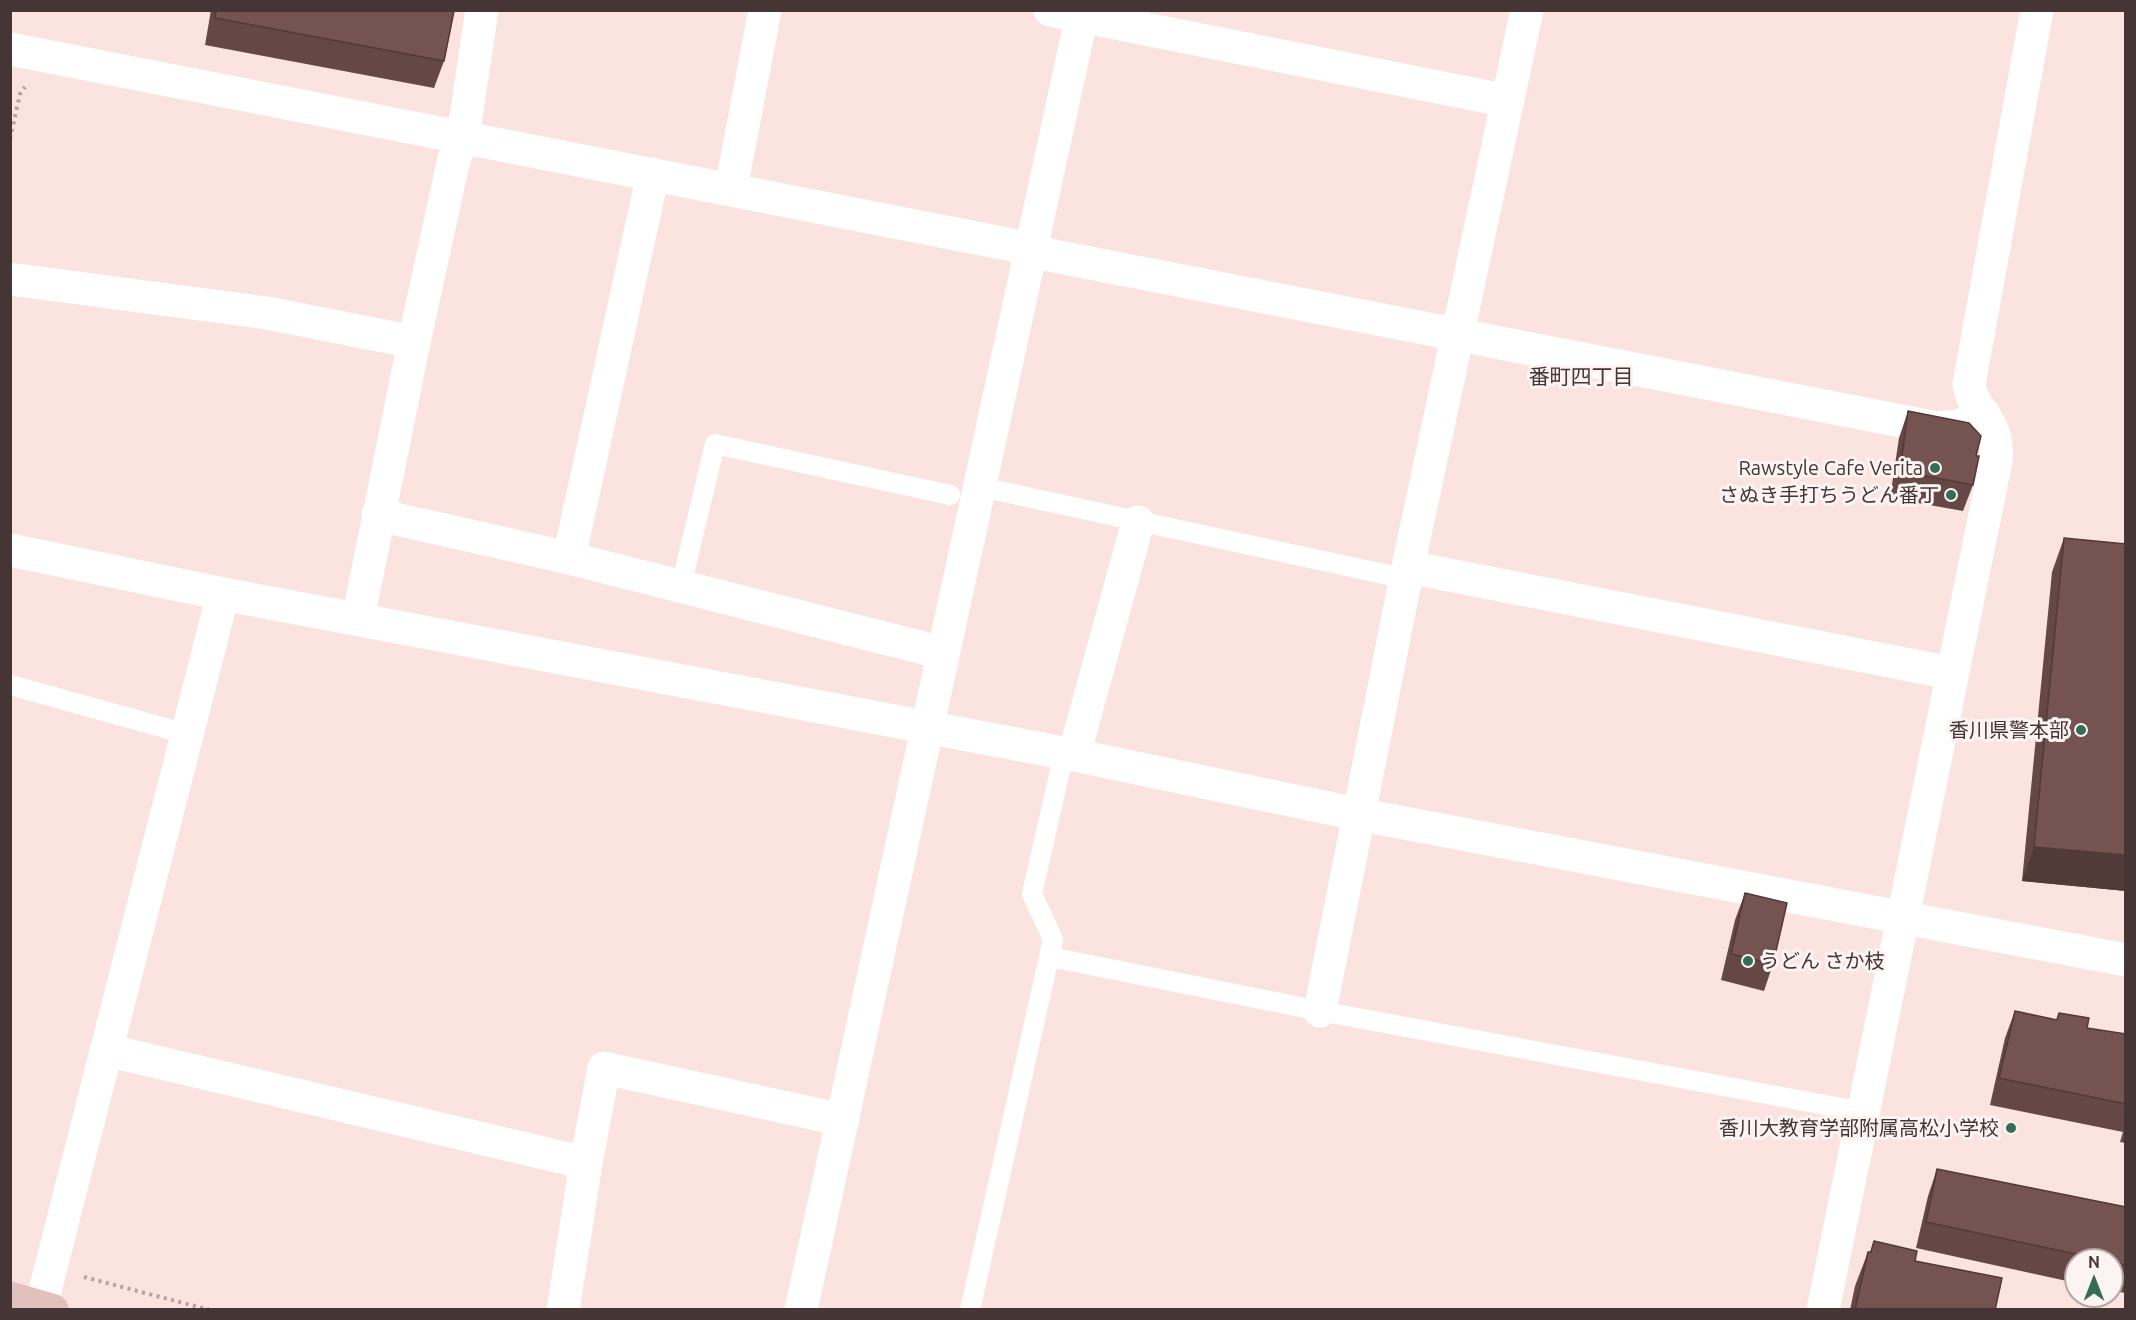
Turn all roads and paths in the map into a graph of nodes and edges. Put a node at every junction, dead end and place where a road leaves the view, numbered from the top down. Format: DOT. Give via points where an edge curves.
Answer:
graph roads {
  1 [pos="482,10"];
  2 [pos="765,10"];
  3 [pos="1050,10"];
  4 [pos="1527,10"];
  5 [pos="2037,10"];
  6 [pos="1082,14"];
  7 [pos="10,49"];
  8 [pos="1508,101"];
  9 [pos="463,137"];
  10 [pos="652,174"];
  11 [pos="731,189"];
  12 [pos="1031,249"];
  13 [pos="10,279"];
  14 [pos="1458,336"];
  15 [pos="414,342"];
  16 [pos="1984,414"];
  17 [pos="999,491"];
  18 [pos="950,495"];
  19 [pos="378,515"];
  20 [pos="1138,522"];
  21 [pos="10,550"];
  22 [pos="569,558"];
  23 [pos="1407,573"];
  24 [pos="681,586"];
  25 [pos="223,594"];
  26 [pos="358,619"];
  27 [pos="943,653"];
  28 [pos="1951,673"];
  29 [pos="10,684"];
  30 [pos="927,727"];
  31 [pos="187,734"];
  32 [pos="1069,754"];
  33 [pos="1357,814"];
  34 [pos="1902,917"];
  35 [pos="1050,957"];
  36 [pos="2126,960"];
  37 [pos="1320,1011"];
  38 [pos="106,1050"];
  39 [pos="1863,1112"];
  40 [pos="843,1120"];
  41 [pos="586,1163"];
  42 [pos="50,1268"];
  43 [pos="34,1305"];
  44 [pos="210,1310"];
  45 [pos="562,1310"];
  46 [pos="801,1310"];
  47 [pos="970,1310"];
  48 [pos="1824,1310"];
  1 -- 9 [label="street"];
  2 -- 11 [label="street"];
  3 -- 6 [label="street"];
  4 -- 8 [label="street"];
  5 -- 16 [label="street" via="1971,363 1970,394"];
  6 -- 8 [label="street"];
  6 -- 12 [label="street"];
  7 -- 9 [label="street"];
  8 -- 14 [label="street"];
  9 -- 10 [label="street"];
  9 -- 15 [label="street" via="454,159"];
  10 -- 11 [label="street"];
  10 -- 22 [label="street"];
  11 -- 12 [label="street"];
  12 -- 14 [label="street"];
  12 -- 27 [label="street"];
  13 -- 15 [label="street" via="267,313"];
  14 -- 16 [label="street" via="1937,428 1958,426"];
  14 -- 23 [label="street"];
  15 -- 19 [label="street"];
  16 -- 28 [label="street" via="1995,433 1996,460"];
  17 -- 20 [label="lane"];
  18 -- 24 [label="lane" via="715,444"];
  19 -- 22 [label="street"];
  19 -- 26 [label="street"];
  20 -- 23 [label="lane"];
  20 -- 32 [label="street"];
  21 -- 25 [label="street"];
  22 -- 24 [label="street"];
  23 -- 28 [label="street"];
  23 -- 33 [label="street"];
  24 -- 27 [label="street"];
  25 -- 26 [label="street"];
  25 -- 31 [label="street"];
  26 -- 30 [label="street"];
  27 -- 30 [label="street"];
  28 -- 34 [label="street"];
  29 -- 31 [label="lane"];
  30 -- 32 [label="street"];
  30 -- 40 [label="street"];
  31 -- 38 [label="street"];
  32 -- 33 [label="street"];
  32 -- 35 [label="lane" via="1032,894 1053,939"];
  33 -- 34 [label="street"];
  33 -- 37 [label="street"];
  34 -- 36 [label="street"];
  34 -- 39 [label="street"];
  35 -- 37 [label="lane"];
  35 -- 47 [label="lane"];
  37 -- 39 [label="lane"];
  38 -- 41 [label="street"];
  38 -- 42 [label="street"];
  39 -- 48 [label="street"];
  40 -- 41 [label="street" via="604,1068"];
  40 -- 46 [label="street"];
  41 -- 45 [label="street"];
  42 -- 43 [label="street"];
  42 -- 44 [label="path"];
}
